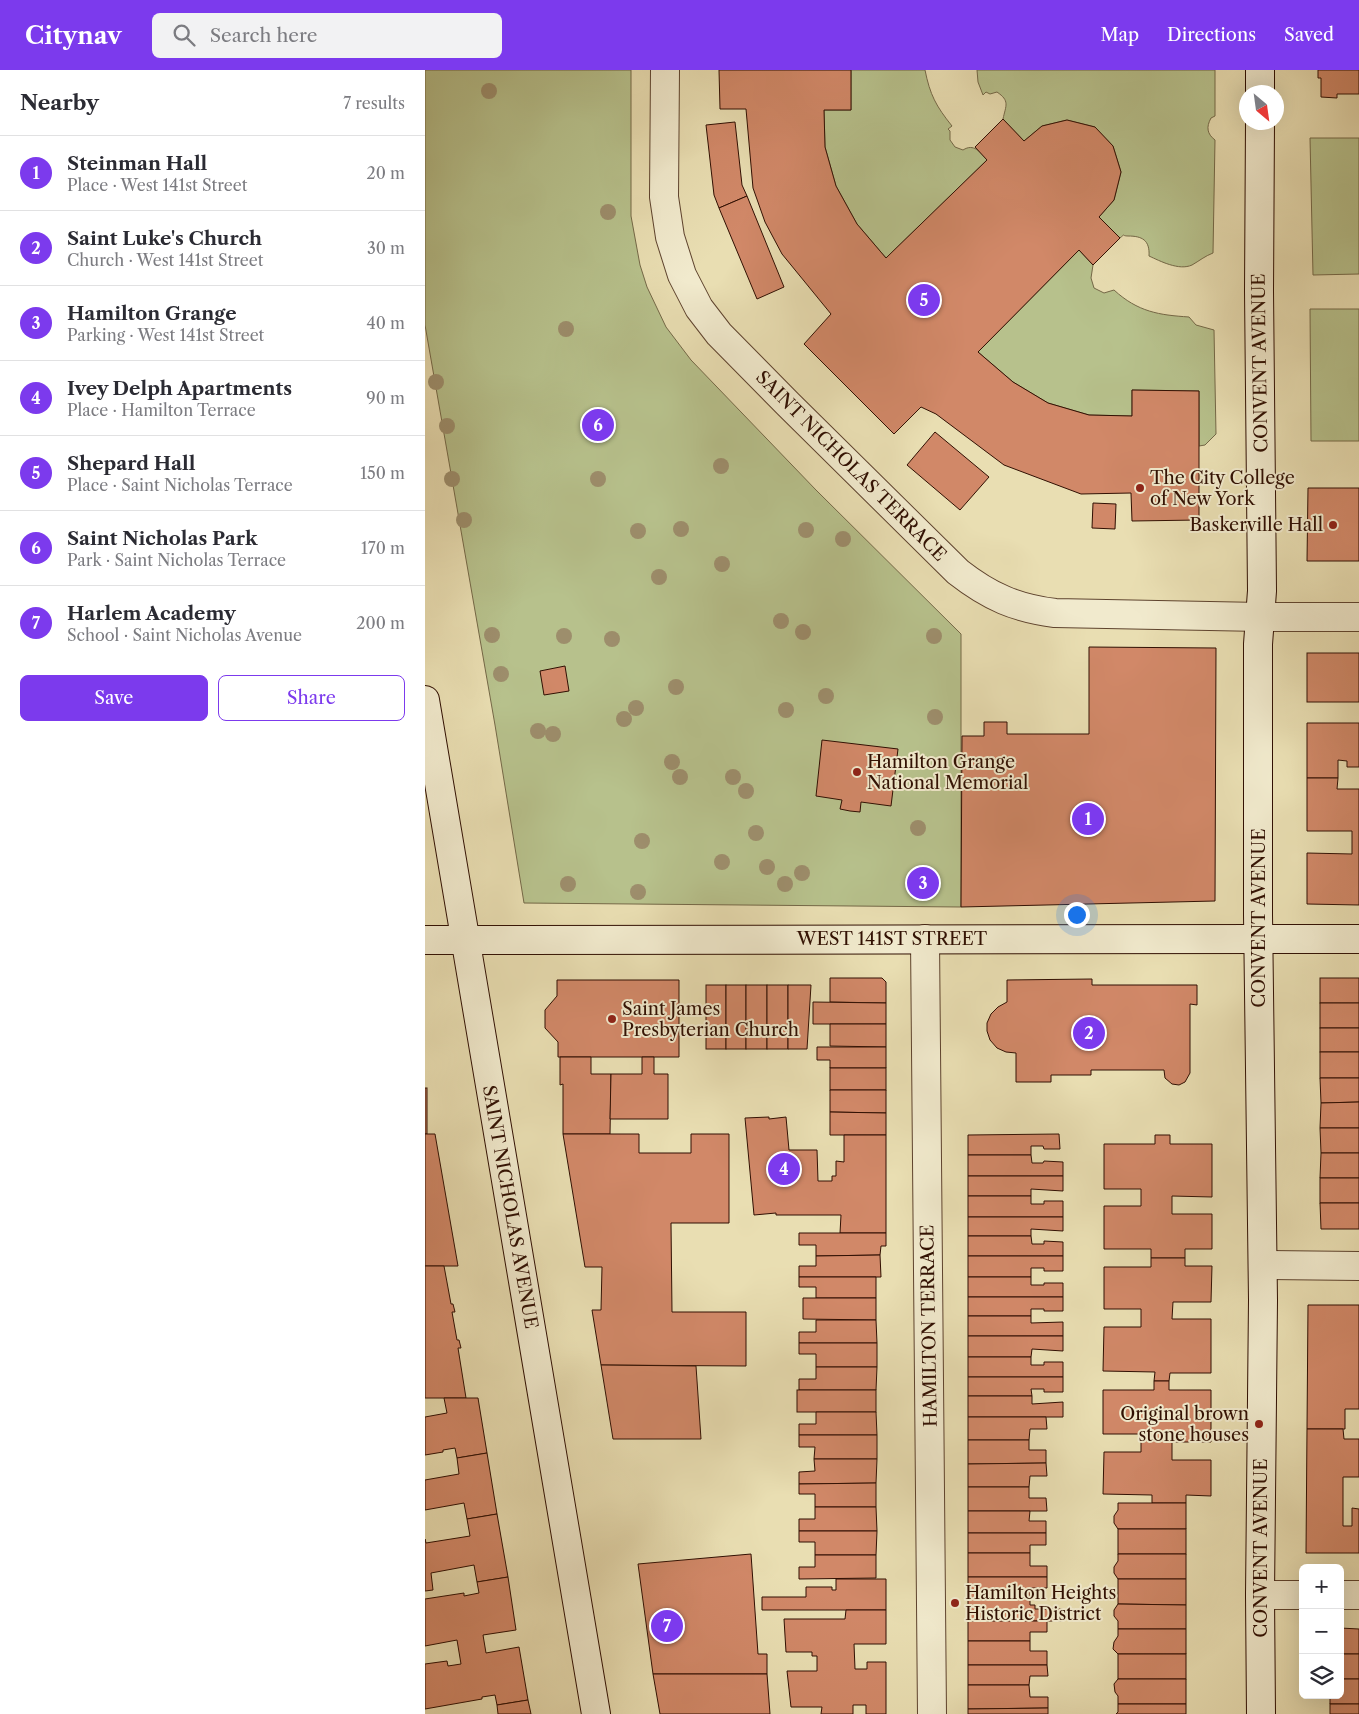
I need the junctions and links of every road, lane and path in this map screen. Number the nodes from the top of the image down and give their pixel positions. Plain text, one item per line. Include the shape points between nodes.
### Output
1 (665, 70) edge
2 (1260, 70) edge
3 (1260, 85) edge
4 (1260, 130) edge
5 (1261, 617) junction
6 (1359, 617) edge
7 (425, 700) edge
8 (925, 939) junction
9 (1359, 939) edge
10 (425, 940) edge
11 (465, 940) junction
12 (1258, 940) junction
13 (1263, 1265) junction
14 (1359, 1266) edge
15 (1260, 1595) junction
16 (1299, 1595) edge
17 (1344, 1595) edge
18 (1359, 1595) edge
19 (596, 1714) edge
20 (932, 1714) edge
21 (1261, 1714) edge

1 - 5 street, SAINT NICHOLAS TERRACE via 664,197 670,236 682,275 699,308 719,334 943,559 988,594 1035,610 1068,615
2 - 3 street
4 - 5 street, CONVENT AVENUE
5 - 6 street, SAINT NICHOLAS TERRACE
5 - 12 street, CONVENT AVENUE via 1258,644
7 - 11 street, SAINT NICHOLAS AVENUE
8 - 11 street, WEST 141ST STREET
8 - 12 street, WEST 141ST STREET
8 - 20 street, HAMILTON TERRACE
9 - 12 street, WEST 141ST STREET
10 - 11 street, WEST 141ST STREET
11 - 19 street, SAINT NICHOLAS AVENUE
12 - 13 street, CONVENT AVENUE
13 - 14 street
13 - 15 street, CONVENT AVENUE
15 - 16 street
15 - 21 street, CONVENT AVENUE
17 - 18 street

